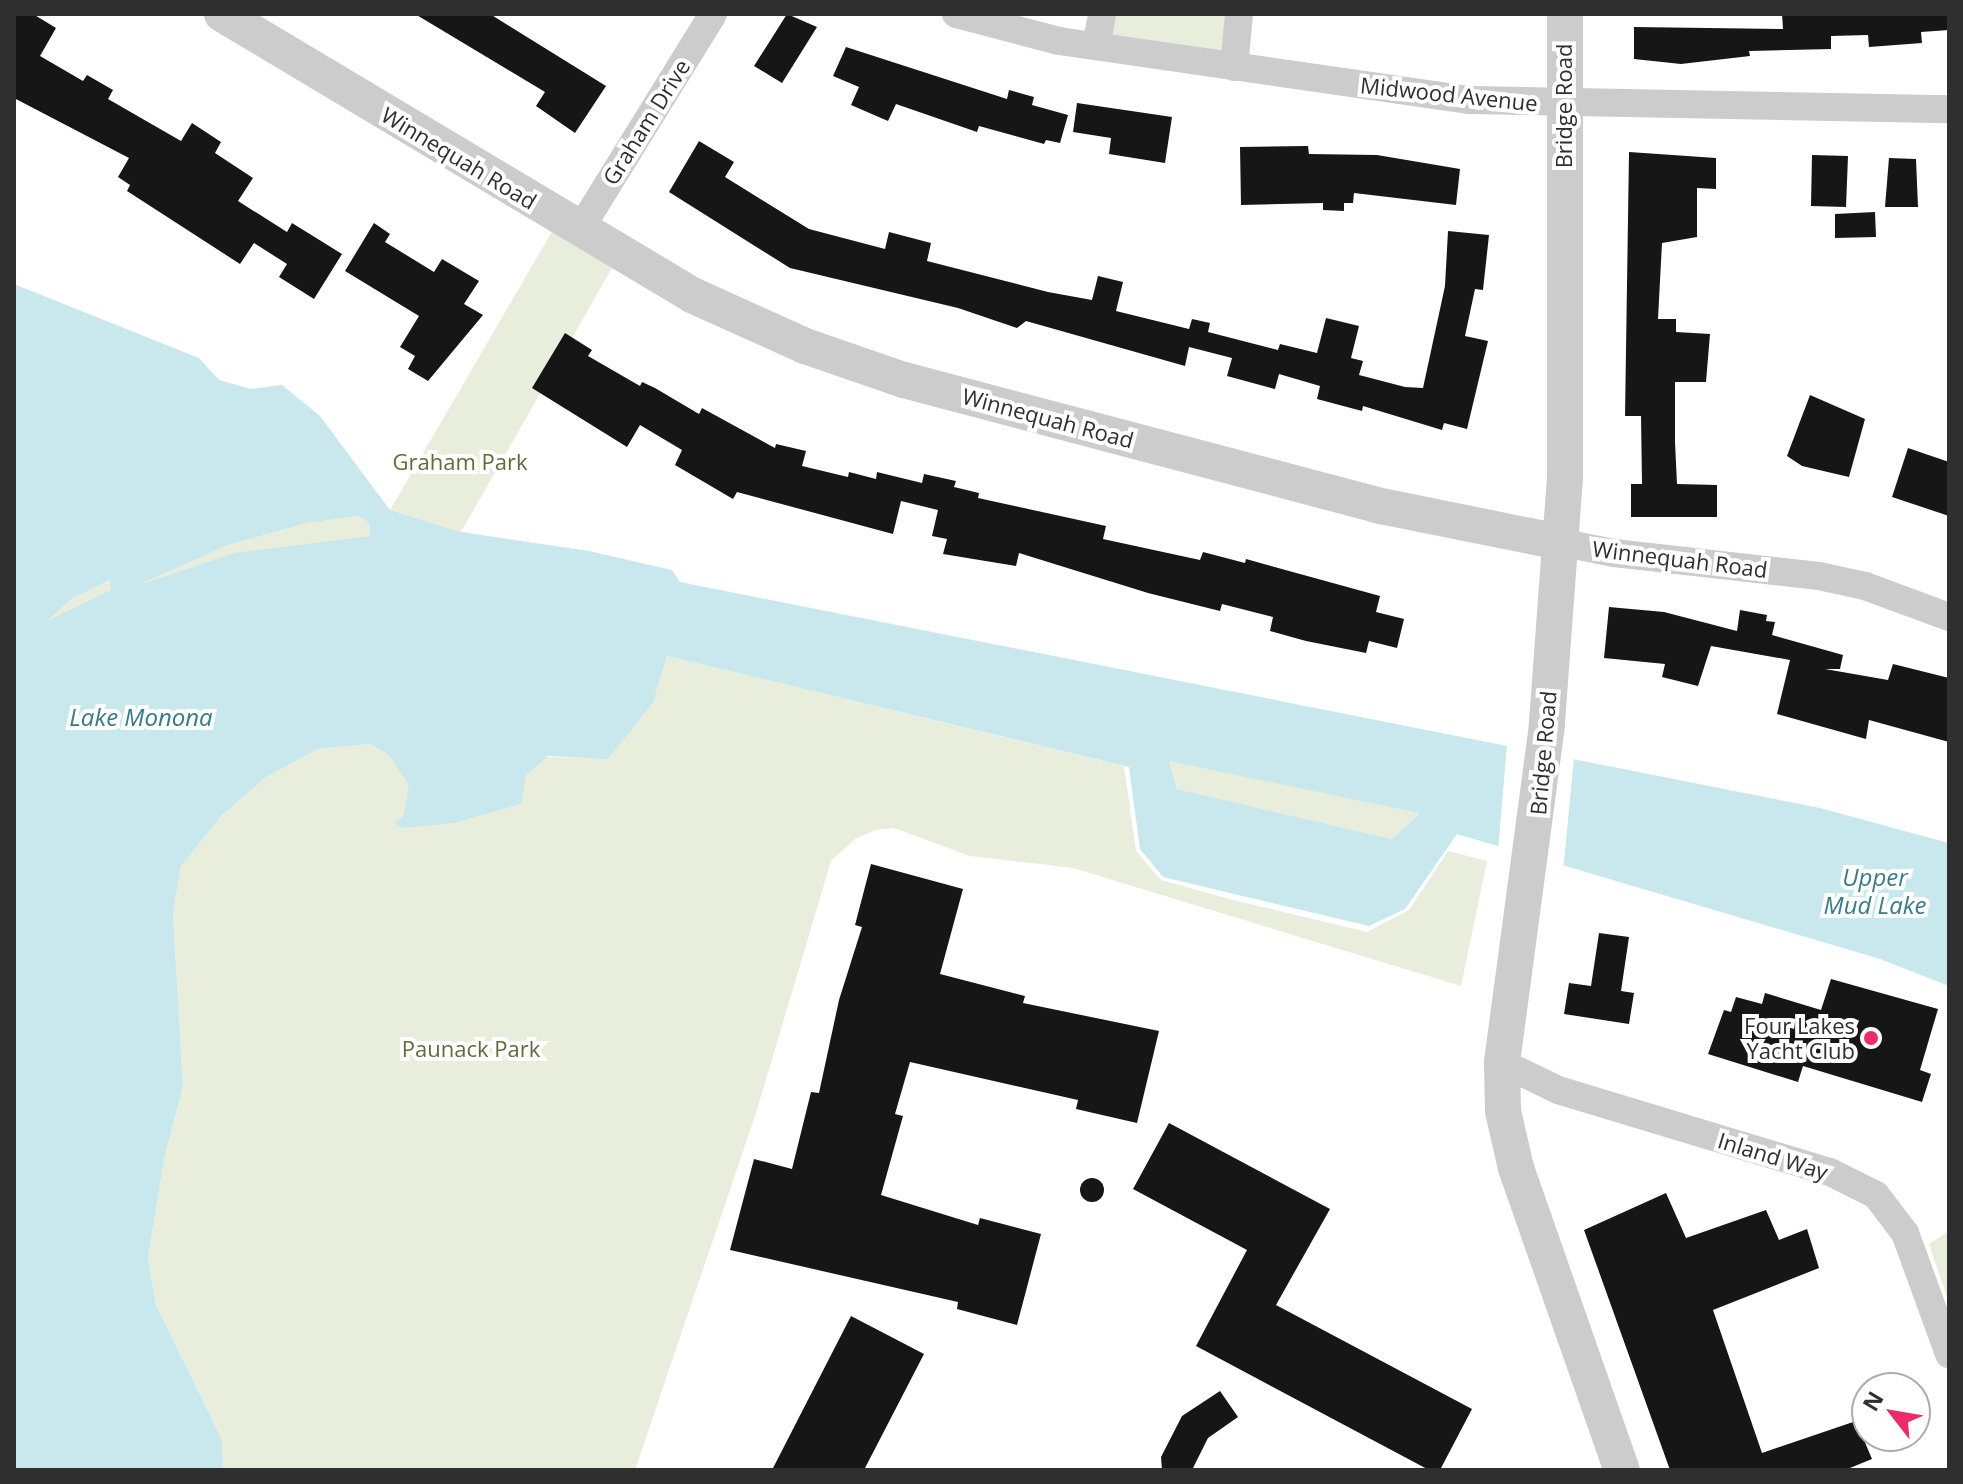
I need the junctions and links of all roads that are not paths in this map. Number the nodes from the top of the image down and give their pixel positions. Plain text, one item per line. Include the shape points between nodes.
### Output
1 (222, 14) edge
2 (713, 14) edge
3 (956, 14) edge
4 (1102, 14) edge
5 (1239, 14) edge
6 (1565, 14) edge
7 (1096, 46) junction
8 (1234, 67) junction
9 (1563, 105) junction
10 (1949, 109) edge
11 (579, 231) junction
12 (1559, 542) junction
13 (1949, 617) edge
14 (1502, 1063) junction
15 (1949, 1354) edge
16 (1622, 1470) edge

1 - 11 street, Winnequah Road
2 - 11 street, Graham Drive
3 - 7 street, Midwood Avenue
4 - 7 street
5 - 8 street
6 - 9 street, Bridge Road
7 - 8 street, Midwood Avenue
8 - 9 street, Midwood Avenue via 1470,100
9 - 10 street, Midwood Avenue
9 - 12 street, Bridge Road via 1568,415
11 - 12 street, Winnequah Road via 692,295 805,346 904,380 1376,505
12 - 13 street, Winnequah Road via 1819,576 1865,586
12 - 14 street, Bridge Road via 1531,877
14 - 15 street, Inland Way via 1558,1090 1830,1172 1876,1195 1905,1233
14 - 16 street, Bridge Road via 1503,1111 1516,1168

